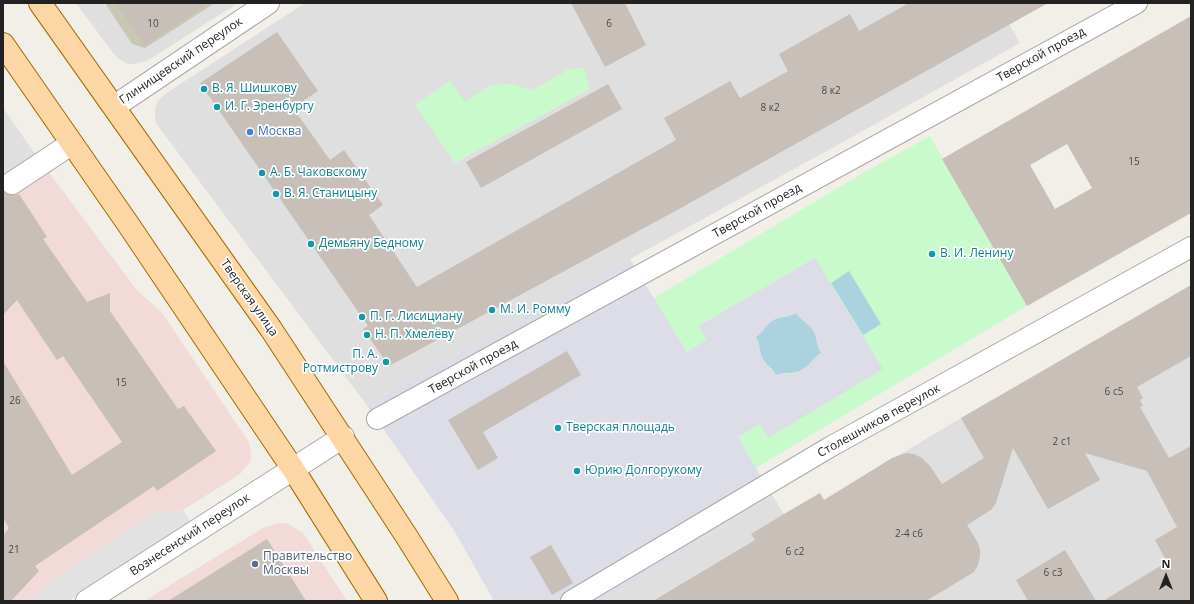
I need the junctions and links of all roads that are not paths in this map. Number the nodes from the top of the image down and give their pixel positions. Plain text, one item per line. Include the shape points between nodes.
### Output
1 (40, 3) edge
2 (268, 3) edge
3 (1137, 3) edge
4 (3, 44) edge
5 (114, 106) junction
6 (71, 144) junction
7 (12, 183) dead end
8 (1191, 247) edge
9 (377, 419) dead end
10 (343, 437) junction
11 (293, 469) junction
12 (87, 601) edge
13 (376, 601) edge
14 (447, 601) edge
15 (571, 601) edge

1 - 5 main road, Тверская улица
2 - 5 street, Глинищевский переулок
3 - 9 street, Тверской проезд
4 - 6 main road
5 - 10 main road, Тверская улица via 271,329
6 - 7 street
6 - 11 main road
8 - 15 street, Столешников переулок via 824,451
10 - 11 street, Вознесенский переулок
10 - 14 main road, Тверская улица
11 - 12 street, Вознесенский переулок
11 - 13 main road

